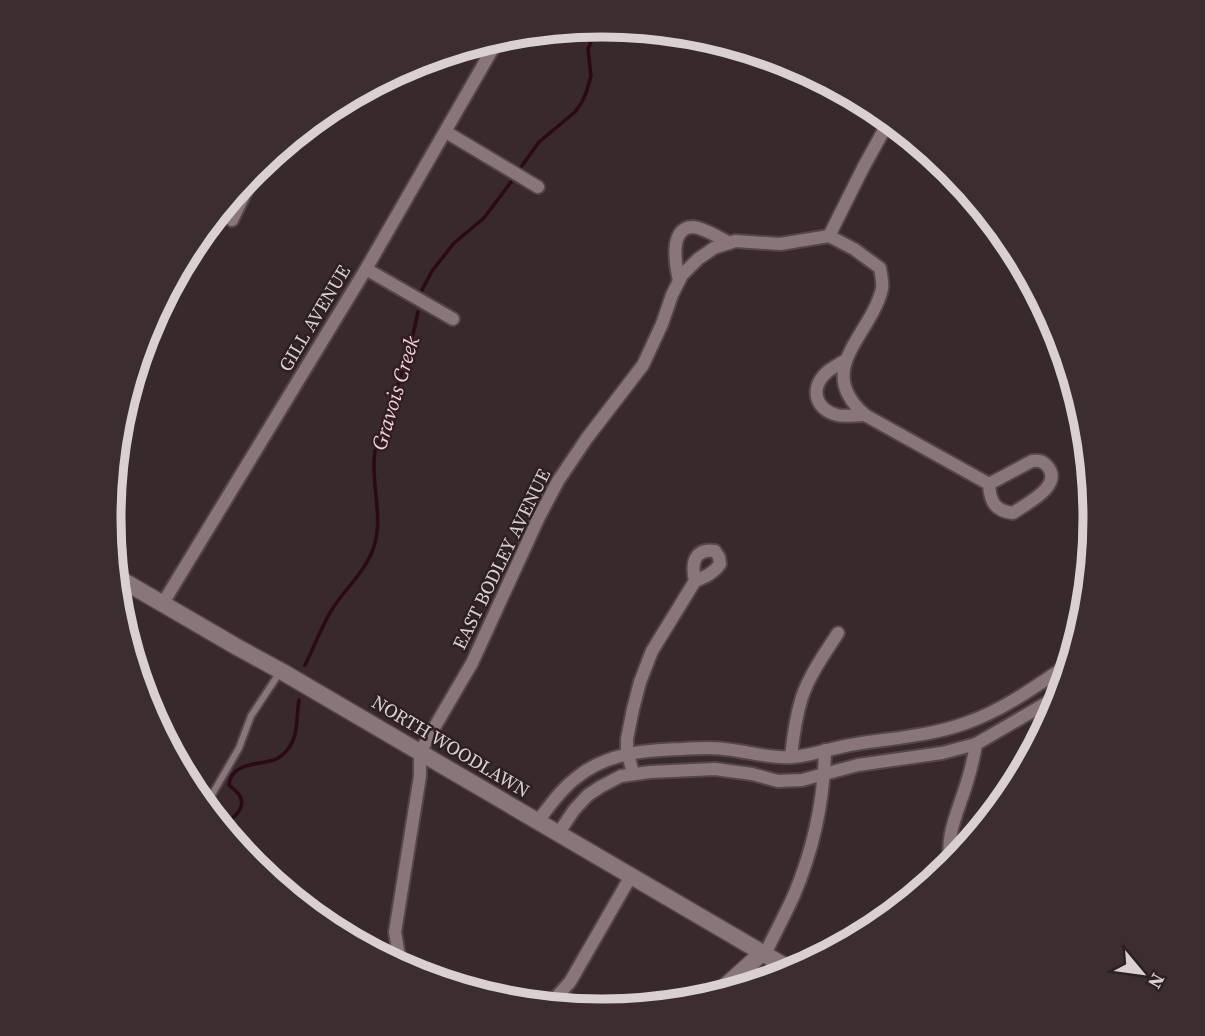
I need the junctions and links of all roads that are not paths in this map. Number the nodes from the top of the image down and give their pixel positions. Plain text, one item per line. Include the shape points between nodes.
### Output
1 (491, 50) edge
2 (885, 129) edge
3 (446, 132) junction
4 (538, 187) dead end
5 (242, 200) edge
6 (232, 220) dead end
7 (829, 236) junction
8 (730, 243) junction
9 (366, 269) junction
10 (679, 281) junction
11 (453, 319) dead end
12 (845, 360) junction
13 (865, 415) junction
14 (989, 484) junction
15 (695, 581) dead end
16 (125, 582) edge
17 (163, 603) junction
18 (838, 633) dead end
19 (1059, 670) edge
20 (281, 671) junction
21 (1047, 703) edge
22 (976, 744) junction
23 (825, 750) junction
24 (420, 752) junction
25 (628, 753) junction
26 (791, 757) junction
27 (633, 773) junction
28 (825, 773) junction
29 (211, 797) edge
30 (537, 822) junction
31 (558, 834) junction
32 (948, 852) edge
33 (631, 876) junction
34 (399, 954) edge
35 (763, 954) junction
36 (782, 965) edge
37 (731, 982) edge
38 (557, 997) edge

1 - 3 street, GILL AVENUE
2 - 7 street
3 - 4 street
3 - 9 street, GILL AVENUE
5 - 6 street
7 - 8 street, EAST BODLEY AVENUE via 780,244
7 - 12 street via 880,268 883,288
8 - 10 street, EAST BODLEY AVENUE via 714,247
8 - 10 street via 694,227 679,234 674,254
9 - 11 street
9 - 17 street, GILL AVENUE
10 - 24 street, EAST BODLEY AVENUE via 643,365 558,481 472,663
12 - 13 street via 845,390
12 - 13 street via 827,372 816,396 825,410 837,415
13 - 14 street
14 - 14 street via 994,505 1013,513 1049,487 1052,477 1038,460
15 - 25 street via 652,651 633,709
16 - 17 street, NORTH WOODLAWN
17 - 20 street, NORTH WOODLAWN
18 - 26 street via 803,695
19 - 23 street via 969,722
20 - 24 street, NORTH WOODLAWN
20 - 29 lane via 251,716 239,748
21 - 22 street
22 - 28 street
22 - 32 street via 950,831
23 - 26 street
23 - 28 street
24 - 30 street, NORTH WOODLAWN
24 - 34 street via 395,932
25 - 26 street via 706,748
25 - 27 street
25 - 30 street via 577,776
27 - 28 street via 715,769 789,781
27 - 31 street via 588,795
28 - 35 street via 809,851 794,895
30 - 31 street, NORTH WOODLAWN
31 - 33 street, NORTH WOODLAWN
33 - 35 street, NORTH WOODLAWN
33 - 38 street via 570,982
35 - 36 street, NORTH WOODLAWN
35 - 37 street

